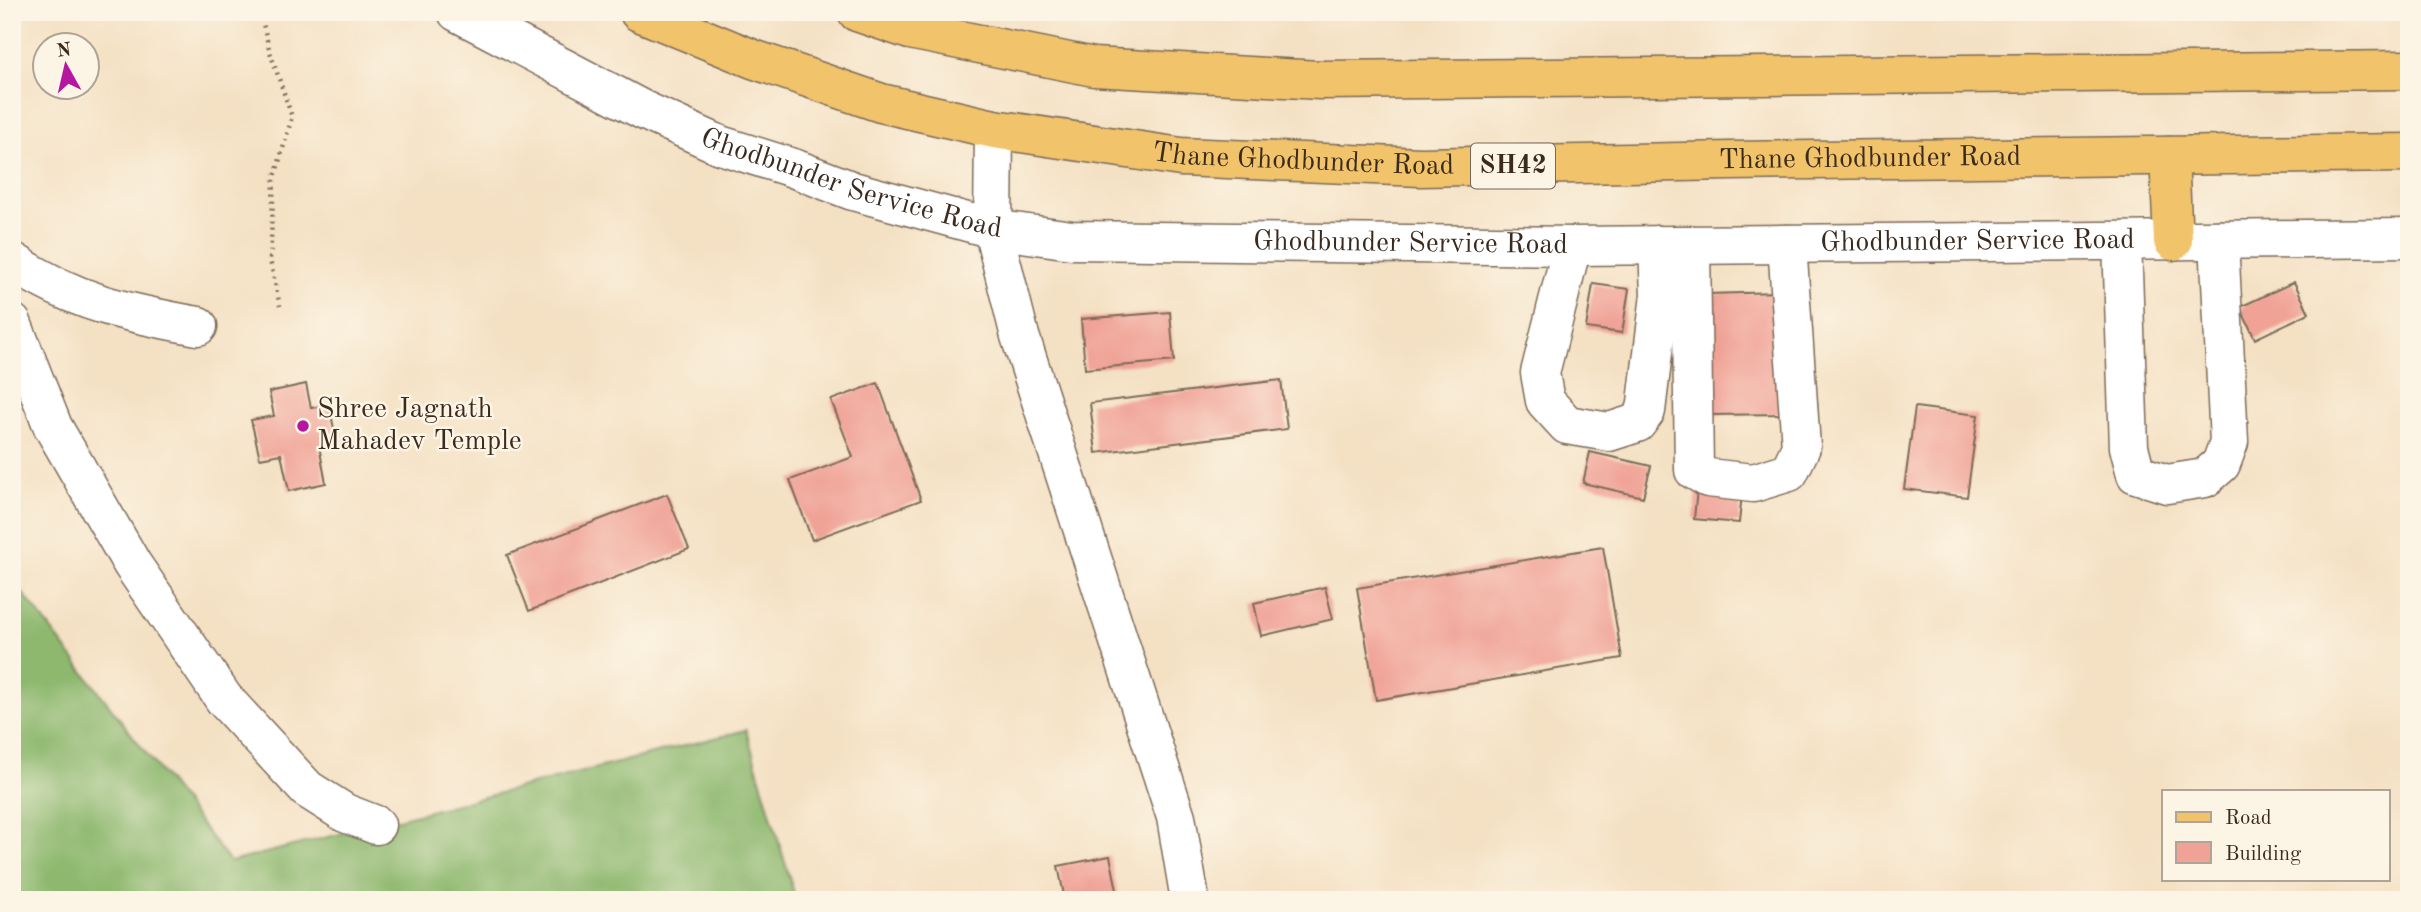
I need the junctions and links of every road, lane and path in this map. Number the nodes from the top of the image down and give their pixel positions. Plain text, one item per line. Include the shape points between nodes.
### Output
1 (260, 12) edge
2 (457, 12) edge
3 (639, 12) edge
4 (857, 12) edge
5 (2409, 70) edge
6 (994, 130) junction
7 (2409, 153) edge
8 (2169, 156) junction
9 (993, 229) junction
10 (2409, 238) edge
11 (2220, 240) junction
12 (2122, 241) junction
13 (2173, 241) junction
14 (1787, 244) junction
15 (1674, 245) junction
16 (1572, 246) junction
17 (12, 261) edge
18 (280, 306) dead end
19 (12, 323) edge
20 (198, 326) dead end
21 (376, 825) dead end
22 (1190, 900) edge

1 - 18 path via 292,117 274,180 270,260
2 - 9 street, Ghodbunder Service Road via 643,110 720,145 853,191
3 - 6 main road, Thane Ghodbunder Road / SH42 via 753,60 880,103
4 - 5 main road via 911,30 1094,67 1320,79
6 - 8 main road, Thane Ghodbunder Road / SH42 via 1181,158 1421,167
6 - 9 street
7 - 8 main road, Thane Ghodbunder Road / SH42
8 - 13 main road
9 - 16 street, Ghodbunder Service Road via 1072,240
9 - 22 street via 1020,336 1176,817
10 - 11 street, Ghodbunder Service Road
11 - 12 street via 2229,442 2221,464 2205,478 2167,484 2136,474 2129,447
11 - 13 street, Ghodbunder Service Road
12 - 13 street, Ghodbunder Service Road
12 - 14 street, Ghodbunder Service Road
14 - 15 street, Ghodbunder Service Road
14 - 15 street via 1801,447 1789,472 1753,483 1708,478 1694,470
15 - 16 street, Ghodbunder Service Road
15 - 16 street via 1660,295 1646,411 1637,423 1609,432 1567,425 1545,401 1541,373
17 - 20 street via 91,302
19 - 21 street via 60,438 131,564 224,699 307,789 345,813

